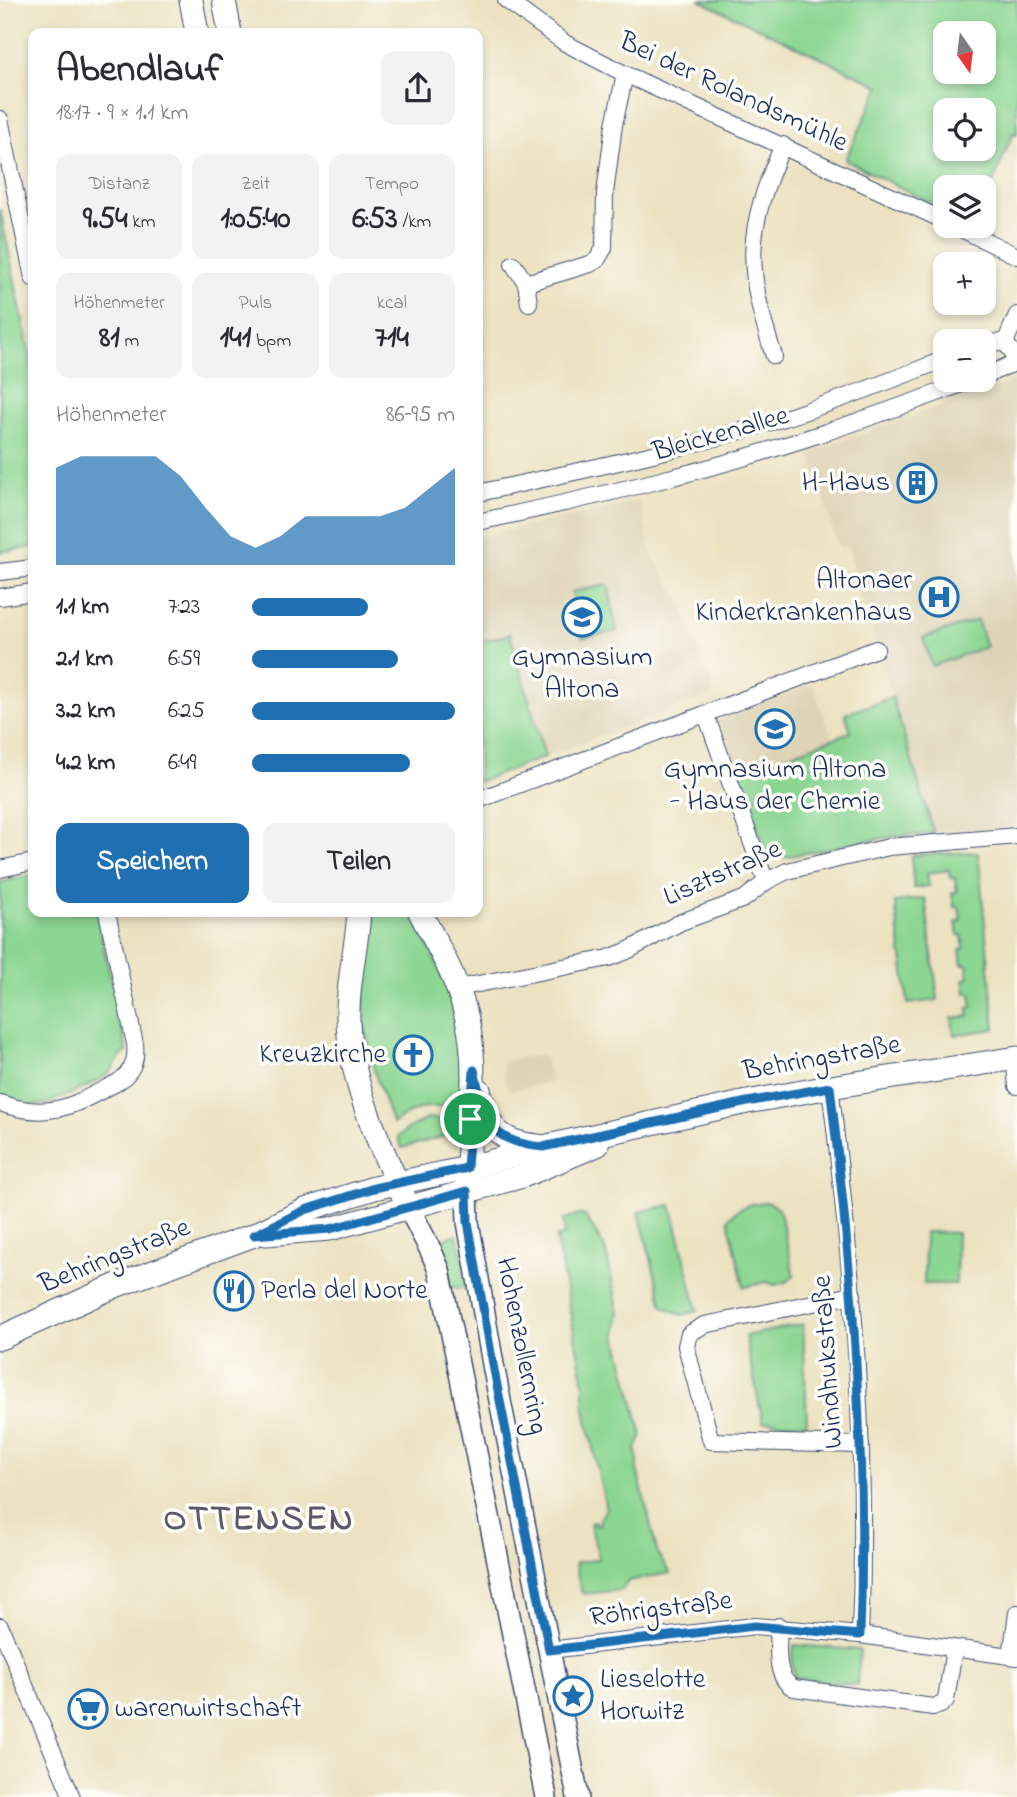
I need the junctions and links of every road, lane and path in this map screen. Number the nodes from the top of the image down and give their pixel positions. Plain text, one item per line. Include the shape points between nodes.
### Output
1 (191, 0) edge
2 (224, 0) edge
3 (506, 0) edge
4 (196, 28) edge
5 (229, 28) edge
6 (625, 74) junction
7 (0, 119) edge
8 (783, 145) junction
9 (933, 215) edge
10 (980, 238) edge
11 (28, 254) edge
12 (1017, 256) edge
13 (513, 264) dead end
14 (526, 283) junction
15 (529, 303) dead end
16 (1017, 315) edge
17 (996, 341) edge
18 (1006, 343) junction
19 (774, 356) dead end
20 (1017, 362) edge
21 (933, 364) edge
22 (996, 371) edge
23 (939, 392) edge
24 (483, 492) edge
25 (483, 521) edge
26 (28, 569) edge
27 (0, 572) edge
28 (28, 593) edge
29 (0, 597) edge
30 (876, 649) dead end
31 (706, 715) junction
32 (483, 798) edge
33 (1017, 836) edge
34 (28, 863) edge
35 (0, 869) edge
36 (767, 881) junction
37 (108, 917) edge
38 (358, 917) edge
39 (423, 917) edge
40 (458, 988) junction
41 (1015, 1058) edge
42 (474, 1070) junction
43 (1017, 1086) edge
44 (830, 1087) junction
45 (0, 1103) edge
46 (638, 1127) junction
47 (543, 1147) junction
48 (467, 1168) junction
49 (397, 1183) junction
50 (467, 1191) junction
51 (408, 1206) junction
52 (254, 1235) junction
53 (853, 1294) junction
54 (0, 1338) edge
55 (861, 1445) junction
56 (1017, 1613) edge
57 (0, 1626) edge
58 (779, 1626) junction
59 (860, 1635) junction
60 (954, 1648) junction
61 (549, 1650) junction
62 (1014, 1656) edge
63 (72, 1797) edge
64 (546, 1797) edge
65 (578, 1797) edge

1 - 4 main road
2 - 5 main road
3 - 6 street, Bei der Rolandsmühle via 565,43
6 - 8 street, Bei der Rolandsmühle
6 - 14 street via 610,152 604,248 590,264
7 - 11 street
8 - 9 street, Bei der Rolandsmühle
8 - 19 street via 757,215 753,249 755,289
10 - 12 street
13 - 14 street
14 - 15 street
16 - 18 street
17 - 18 street
18 - 20 street
20 - 22 street
21 - 24 street, Bleickenallee via 792,415 660,452
23 - 25 street, Bleickenallee via 821,434 669,477
26 - 27 street
28 - 29 street
30 - 31 street
31 - 32 street
31 - 36 street
33 - 36 street, Lisztstraße via 889,847 787,871
34 - 35 street
36 - 40 street, Lisztstraße via 744,900 681,922 609,958
37 - 45 street via 135,1044 132,1069 118,1082 55,1110 30,1111
38 - 49 main road via 349,1041 358,1083
39 - 40 main road, Hohenzollernring
40 - 42 main road, Hohenzollernring
41 - 43 street
41 - 44 main road, Behringstraße
42 - 47 main road via 492,1128 514,1143
42 - 48 main road, Hohenzollernring
44 - 46 main road, Behringstraße
44 - 53 street, Windhukstraße
46 - 47 main road, Behringstraße
46 - 50 main road, Behringstraße via 523,1175
47 - 48 main road, Behringstraße
48 - 49 main road, Behringstraße
48 - 50 main road, Hohenzollernring
49 - 51 main road
49 - 52 main road, Behringstraße via 305,1210
50 - 51 main road, Behringstraße
50 - 61 street, Hohenzollernring via 468,1222 494,1370
51 - 52 main road, Behringstraße via 330,1229
51 - 64 street via 439,1270
52 - 54 main road, Behringstraße via 115,1286
53 - 55 street, Windhukstraße
53 - 55 street via 704,1325 689,1334 686,1346 710,1441
55 - 59 street, Windhukstraße
56 - 62 street
57 - 63 street
58 - 59 street, Röhrigstraße
58 - 60 street via 786,1684 933,1707 946,1700
58 - 61 street, Röhrigstraße via 716,1629
59 - 60 street, Röhrigstraße
60 - 62 street, Röhrigstraße
61 - 65 street, Hohenzollernring

